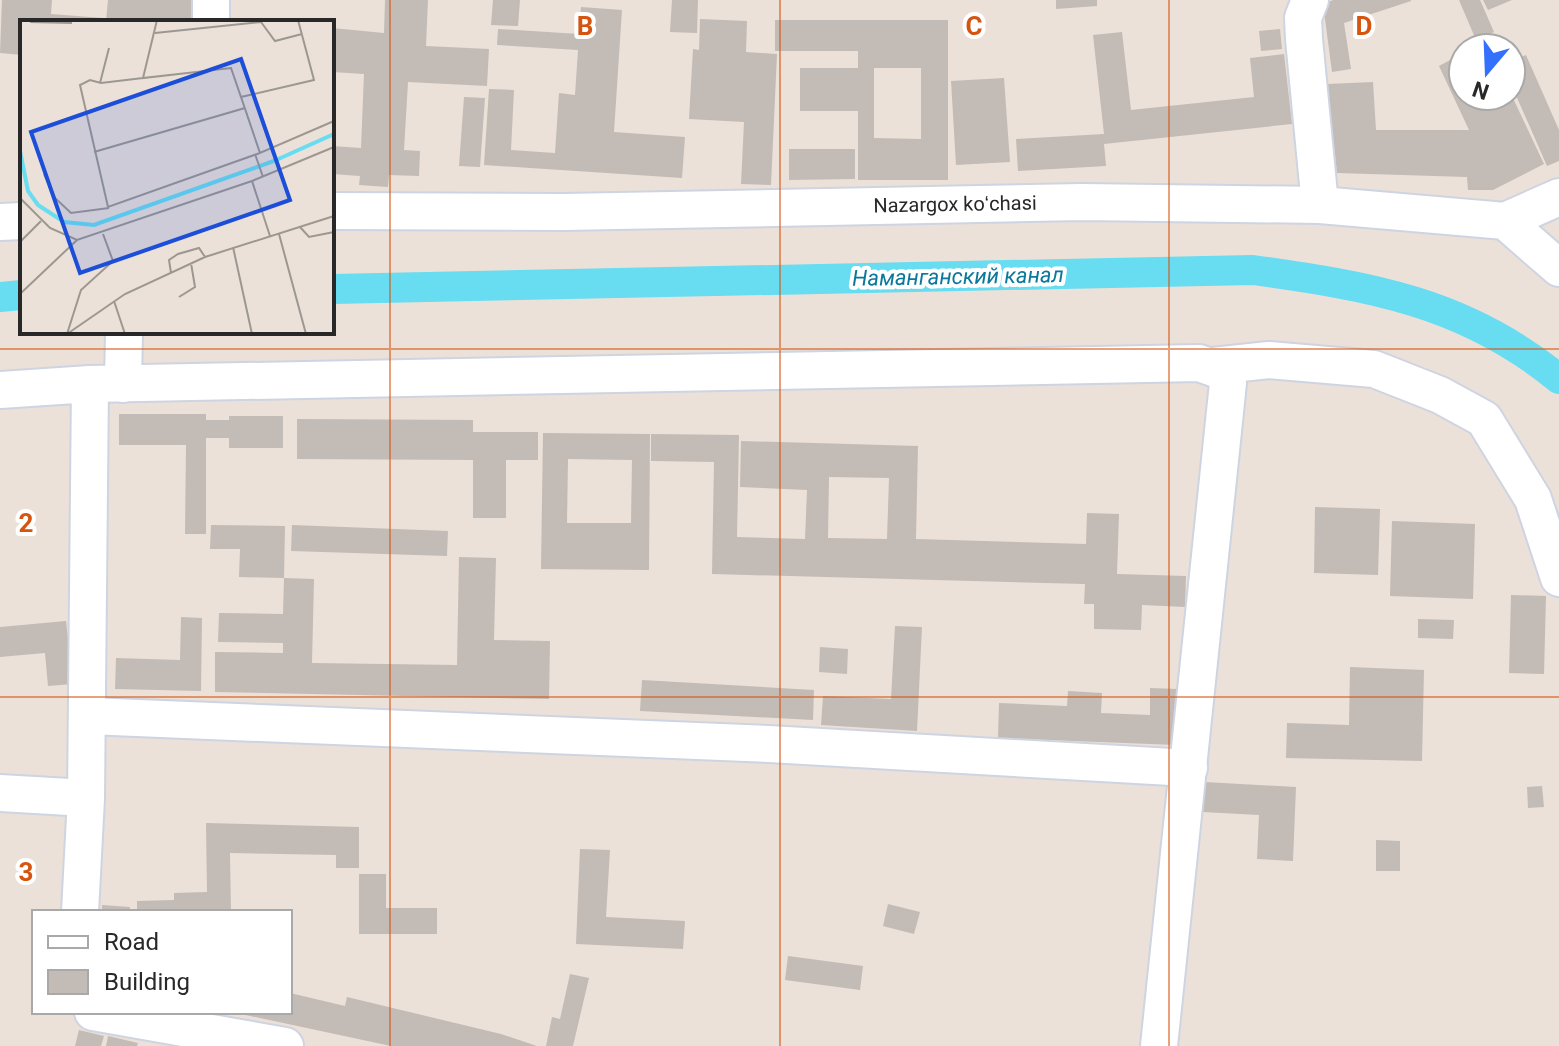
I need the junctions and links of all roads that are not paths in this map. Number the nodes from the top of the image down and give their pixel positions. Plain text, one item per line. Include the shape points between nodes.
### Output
1 (1310, 0) edge
2 (1559, 197) edge
3 (1320, 205) junction
4 (334, 211) edge
5 (20, 221) edge
6 (1505, 221) junction
7 (0, 222) edge
8 (1559, 268) edge
9 (123, 334) edge
10 (1213, 366) junction
11 (107, 384) junction
12 (0, 390) edge
13 (1559, 578) edge
14 (89, 716) junction
15 (1189, 768) junction
16 (0, 793) edge
17 (86, 798) junction
18 (80, 910) edge
19 (104, 1014) edge
20 (285, 1046) edge
21 (1159, 1046) edge

1 - 3 street via 1303,18 1304,39
2 - 6 street
3 - 4 street, Nazargox koʻchasi via 1082,202
3 - 6 street, Nazargox koʻchasi
5 - 7 street
6 - 8 street
9 - 11 street
10 - 11 street
10 - 13 street via 1269,360 1374,369 1484,419 1533,499
10 - 15 street via 1228,383
11 - 12 street
11 - 14 street
14 - 15 street via 769,744
14 - 17 street
15 - 21 street
16 - 17 street
17 - 18 street
19 - 20 street

